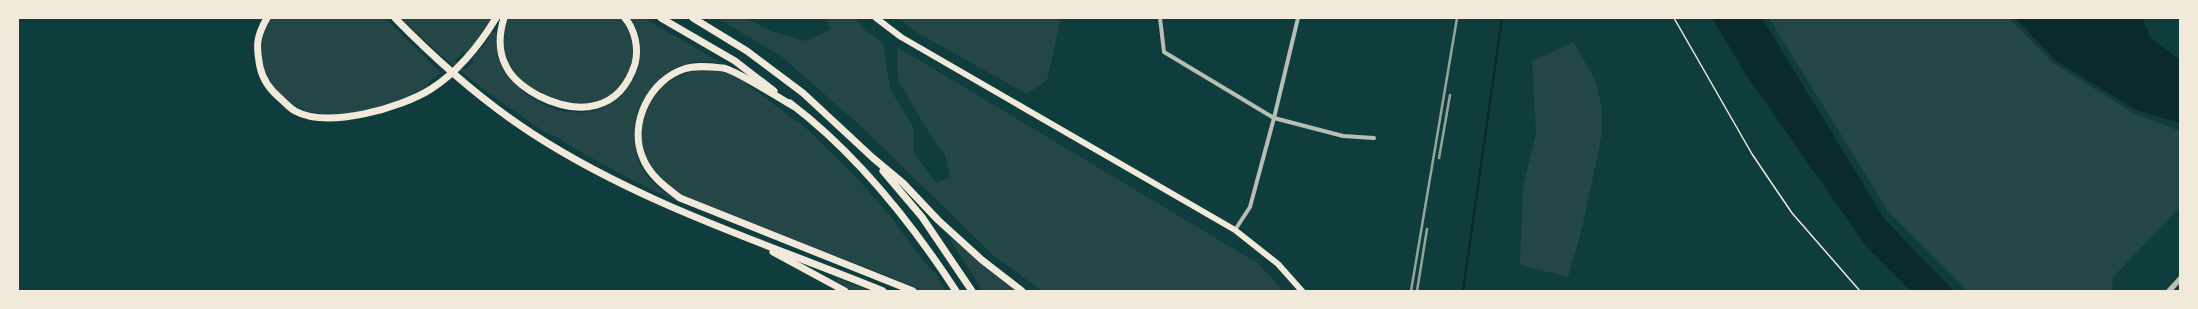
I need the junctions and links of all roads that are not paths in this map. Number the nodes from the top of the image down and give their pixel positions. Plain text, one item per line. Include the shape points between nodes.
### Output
1 (267, 18) edge
2 (394, 18) edge
3 (496, 18) edge
4 (504, 18) edge
5 (625, 18) edge
6 (661, 18) edge
7 (876, 18) edge
8 (1160, 18) edge
9 (1298, 18) edge
10 (696, 19) edge
11 (793, 106) junction
12 (1274, 118) junction
13 (1374, 138) dead end
14 (873, 158) junction
15 (1235, 230) junction
16 (751, 241) junction
17 (2180, 279) edge
18 (845, 291) edge
19 (882, 291) edge
20 (913, 291) edge
21 (956, 291) edge
22 (972, 291) edge
23 (1022, 291) edge
24 (1302, 291) edge
25 (2169, 291) edge

1 - 3 highway via 260,31 257,47 262,75 270,90 295,111 312,116 359,116 411,100 432,88 463,63
2 - 16 highway via 466,86 532,134 597,172
4 - 5 highway via 500,42 505,65 528,90 570,108 594,107 612,98 630,78 637,45 630,24
6 - 11 highway via 735,61
7 - 15 main road via 901,37
8 - 12 street via 1164,52
9 - 12 street
10 - 14 highway via 775,71
11 - 20 highway via 725,69 684,69 669,76 657,86 646,102 638,125 641,155 658,182 680,198
11 - 21 highway via 836,143 879,189 906,220
12 - 13 street via 1343,136
12 - 15 street via 1250,207
14 - 22 highway via 922,217
14 - 23 highway via 904,183 938,220 982,260
15 - 24 main road via 1278,264
16 - 18 highway
16 - 19 highway
17 - 25 street

